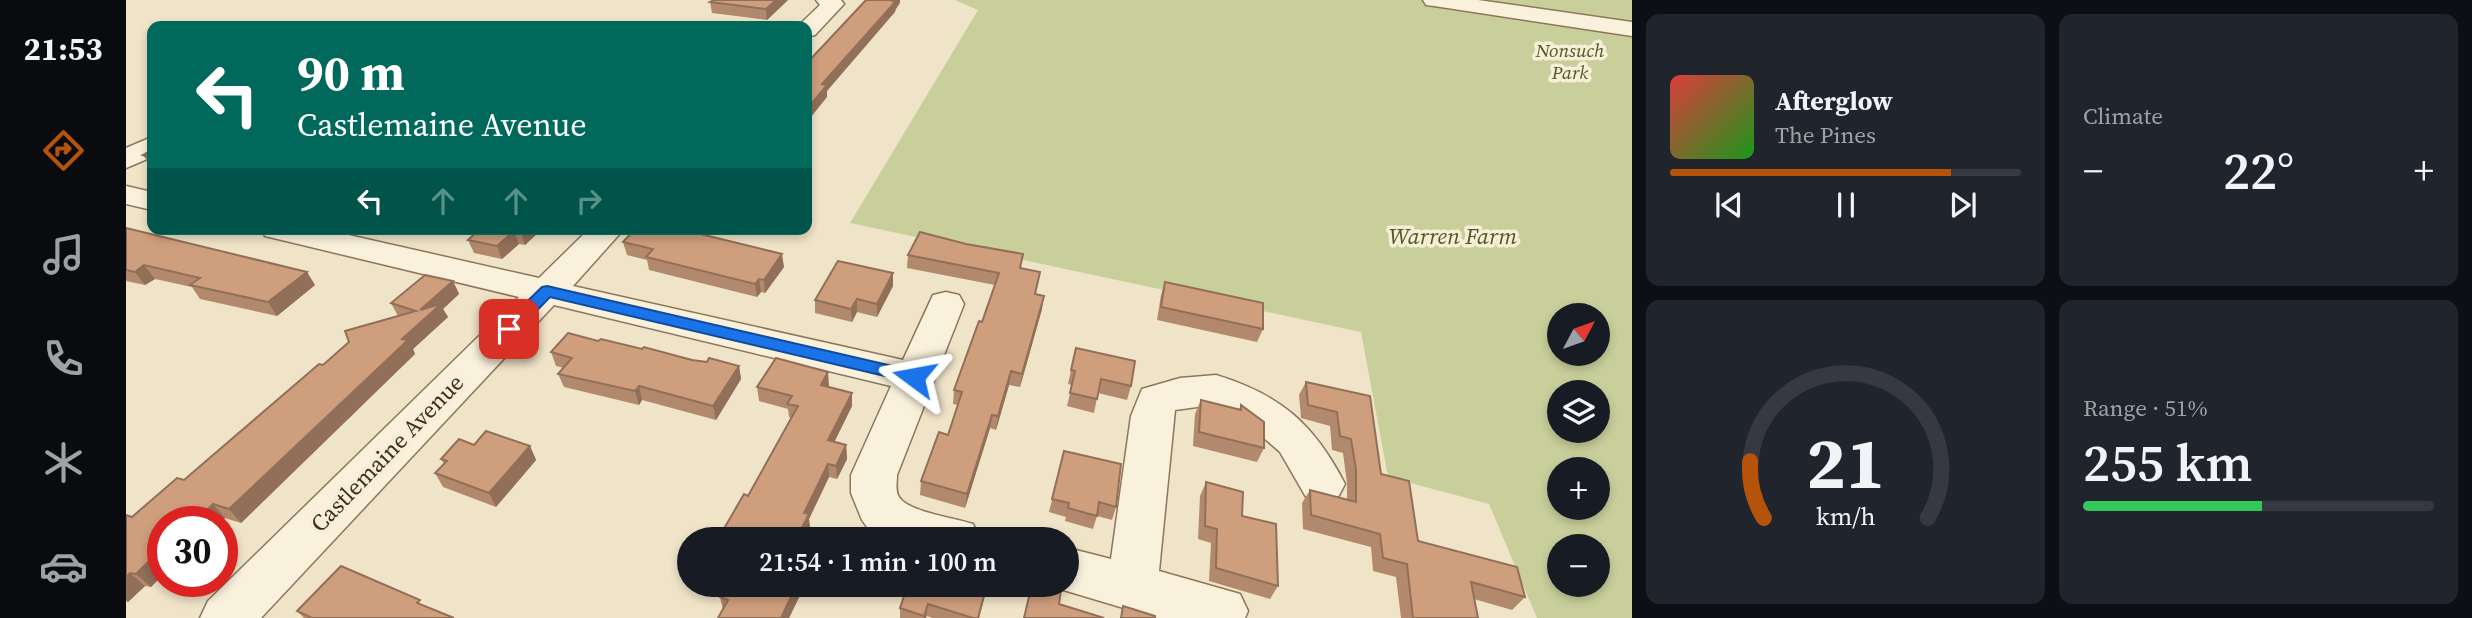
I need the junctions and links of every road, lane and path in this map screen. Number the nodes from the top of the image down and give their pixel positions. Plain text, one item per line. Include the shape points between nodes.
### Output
1 (1434, 0) edge
2 (830, 2) edge
3 (812, 24) edge
4 (1632, 29) edge
5 (147, 148) edge
6 (126, 159) edge
7 (126, 195) edge
8 (147, 200) edge
9 (303, 235) edge
10 (602, 235) edge
11 (547, 291) junction
12 (946, 304) dead end
13 (914, 377) junction
14 (1322, 484) dead end
15 (914, 527) edge
16 (1079, 573) edge
17 (1132, 588) junction
18 (1222, 611) dead end
19 (226, 618) edge

1 - 4 street
2 - 3 street
5 - 6 street
7 - 8 street
9 - 11 street
10 - 11 street, Castlemaine Avenue
11 - 13 street
11 - 19 street, Castlemaine Avenue
12 - 13 street
13 - 15 street via 874,475 872,492 877,508 890,520
14 - 17 street via 1295,440 1257,408 1216,390 1157,400
16 - 17 street
17 - 18 street

